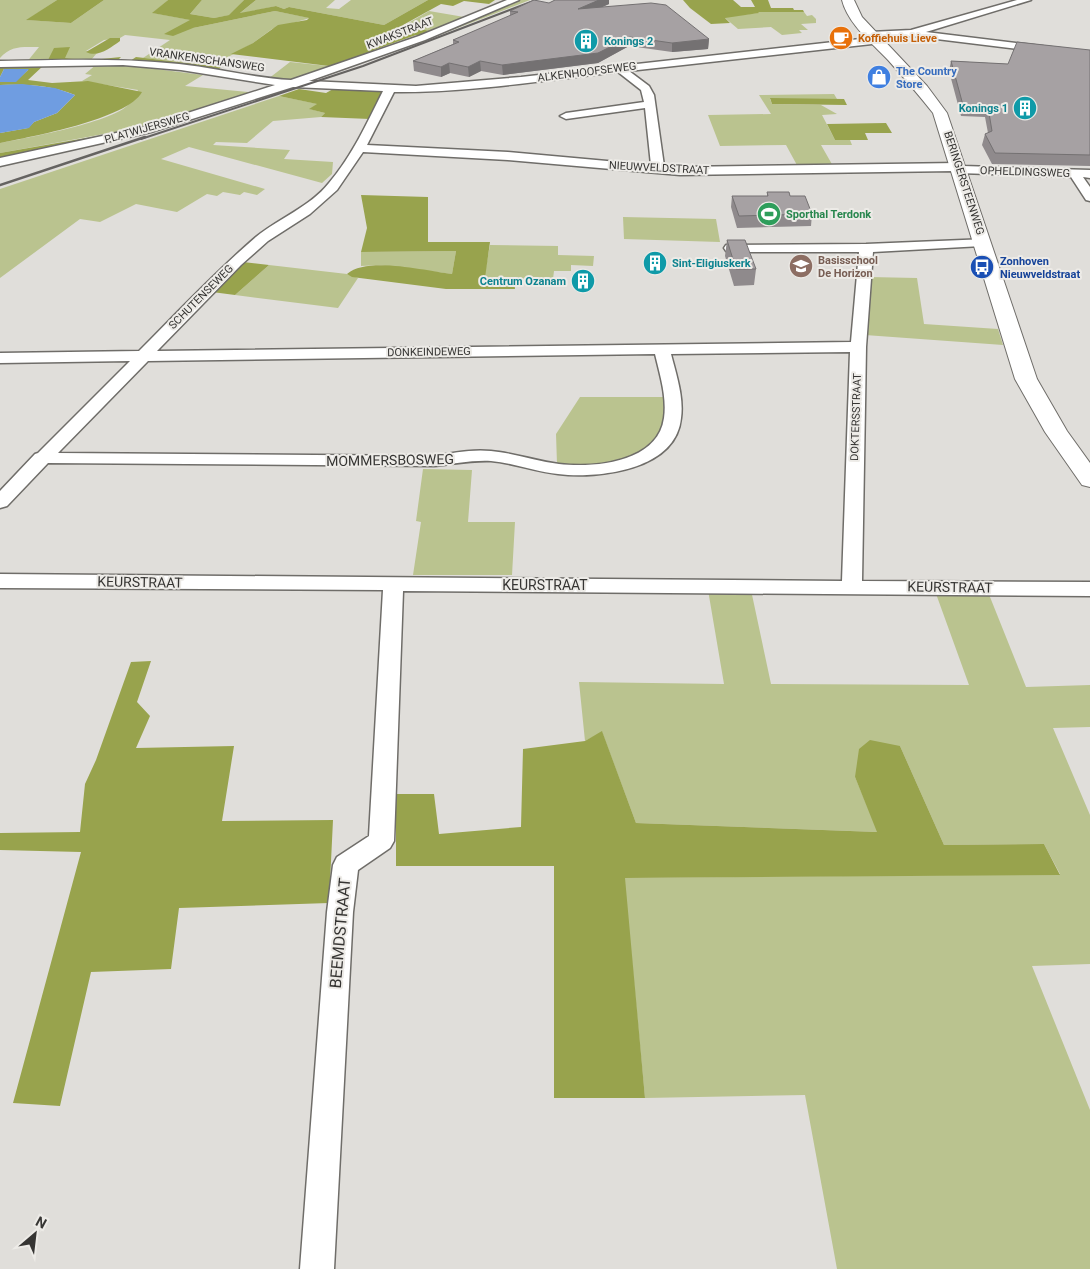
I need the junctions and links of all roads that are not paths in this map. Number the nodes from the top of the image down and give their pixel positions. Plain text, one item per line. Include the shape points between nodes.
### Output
1 (515, 0) edge
2 (848, 0) edge
3 (855, 0) edge
4 (1027, 0) edge
5 (912, 33) junction
6 (876, 38) junction
7 (1090, 55) edge
8 (0, 64) edge
9 (619, 68) junction
10 (291, 83) junction
11 (390, 89) junction
12 (651, 104) junction
13 (566, 116) dead end
14 (360, 148) junction
15 (0, 162) edge
16 (959, 168) junction
17 (658, 170) junction
18 (1075, 174) junction
19 (1090, 174) edge
20 (1090, 197) edge
21 (982, 242) junction
22 (731, 248) edge
23 (866, 248) junction
24 (858, 347) junction
25 (662, 349) junction
26 (142, 356) junction
27 (0, 358) edge
28 (42, 458) junction
29 (1090, 480) edge
30 (0, 502) edge
31 (0, 581) edge
32 (393, 585) junction
33 (852, 586) junction
34 (1090, 589) edge
35 (316, 1269) edge

1 - 10 street, KWAKSTRAAT via 422,38
2 - 6 main road, BERINGERSTEENWEG via 851,11
3 - 6 main road, BERINGERSTEENWEG
4 - 5 street
5 - 6 street, ALKENHOOFSEWEG
5 - 7 street
6 - 9 street, ALKENHOOFSEWEG
6 - 16 main road, BERINGERSTEENWEG via 940,113
8 - 10 street, VRANKENSCHANSWEG via 123,62
9 - 11 street, ALKENHOOFSEWEG via 477,85
9 - 12 street via 645,88
10 - 11 street, ALKENHOOFSEWEG
10 - 15 street, PLATWIJERSWEG via 146,130
11 - 14 street, SCHUTENSEWEG
12 - 13 street
12 - 17 street
14 - 17 street, NIEUWVELDSTRAAT
14 - 26 street, SCHUTENSEWEG via 334,188 263,238
16 - 17 street, NIEUWVELDSTRAAT
16 - 18 street, OPHELDINGSWEG
16 - 21 main road, BERINGERSTEENWEG
18 - 19 street, OPHELDINGSWEG
18 - 20 street
21 - 23 street
21 - 29 main road, BERINGERSTEENWEG via 1026,379 1056,432
22 - 23 street
23 - 24 street, DOKTERSSTRAAT
24 - 25 street, DONKEINDEWEG
24 - 33 street, DOKTERSSTRAAT
25 - 26 street, DONKEINDEWEG
25 - 28 street, MOMMERSBOSWEG via 673,408 671,428 654,451 621,466 576,471 490,456 434,462
26 - 27 street, DONKEINDEWEG
26 - 28 street, SCHUTENSEWEG
28 - 30 street, SCHUTENSEWEG
31 - 32 street, KEURSTRAAT
32 - 33 street, KEURSTRAAT
32 - 35 street, BEEMDSTRAAT via 381,841 346,864
33 - 34 street, KEURSTRAAT

